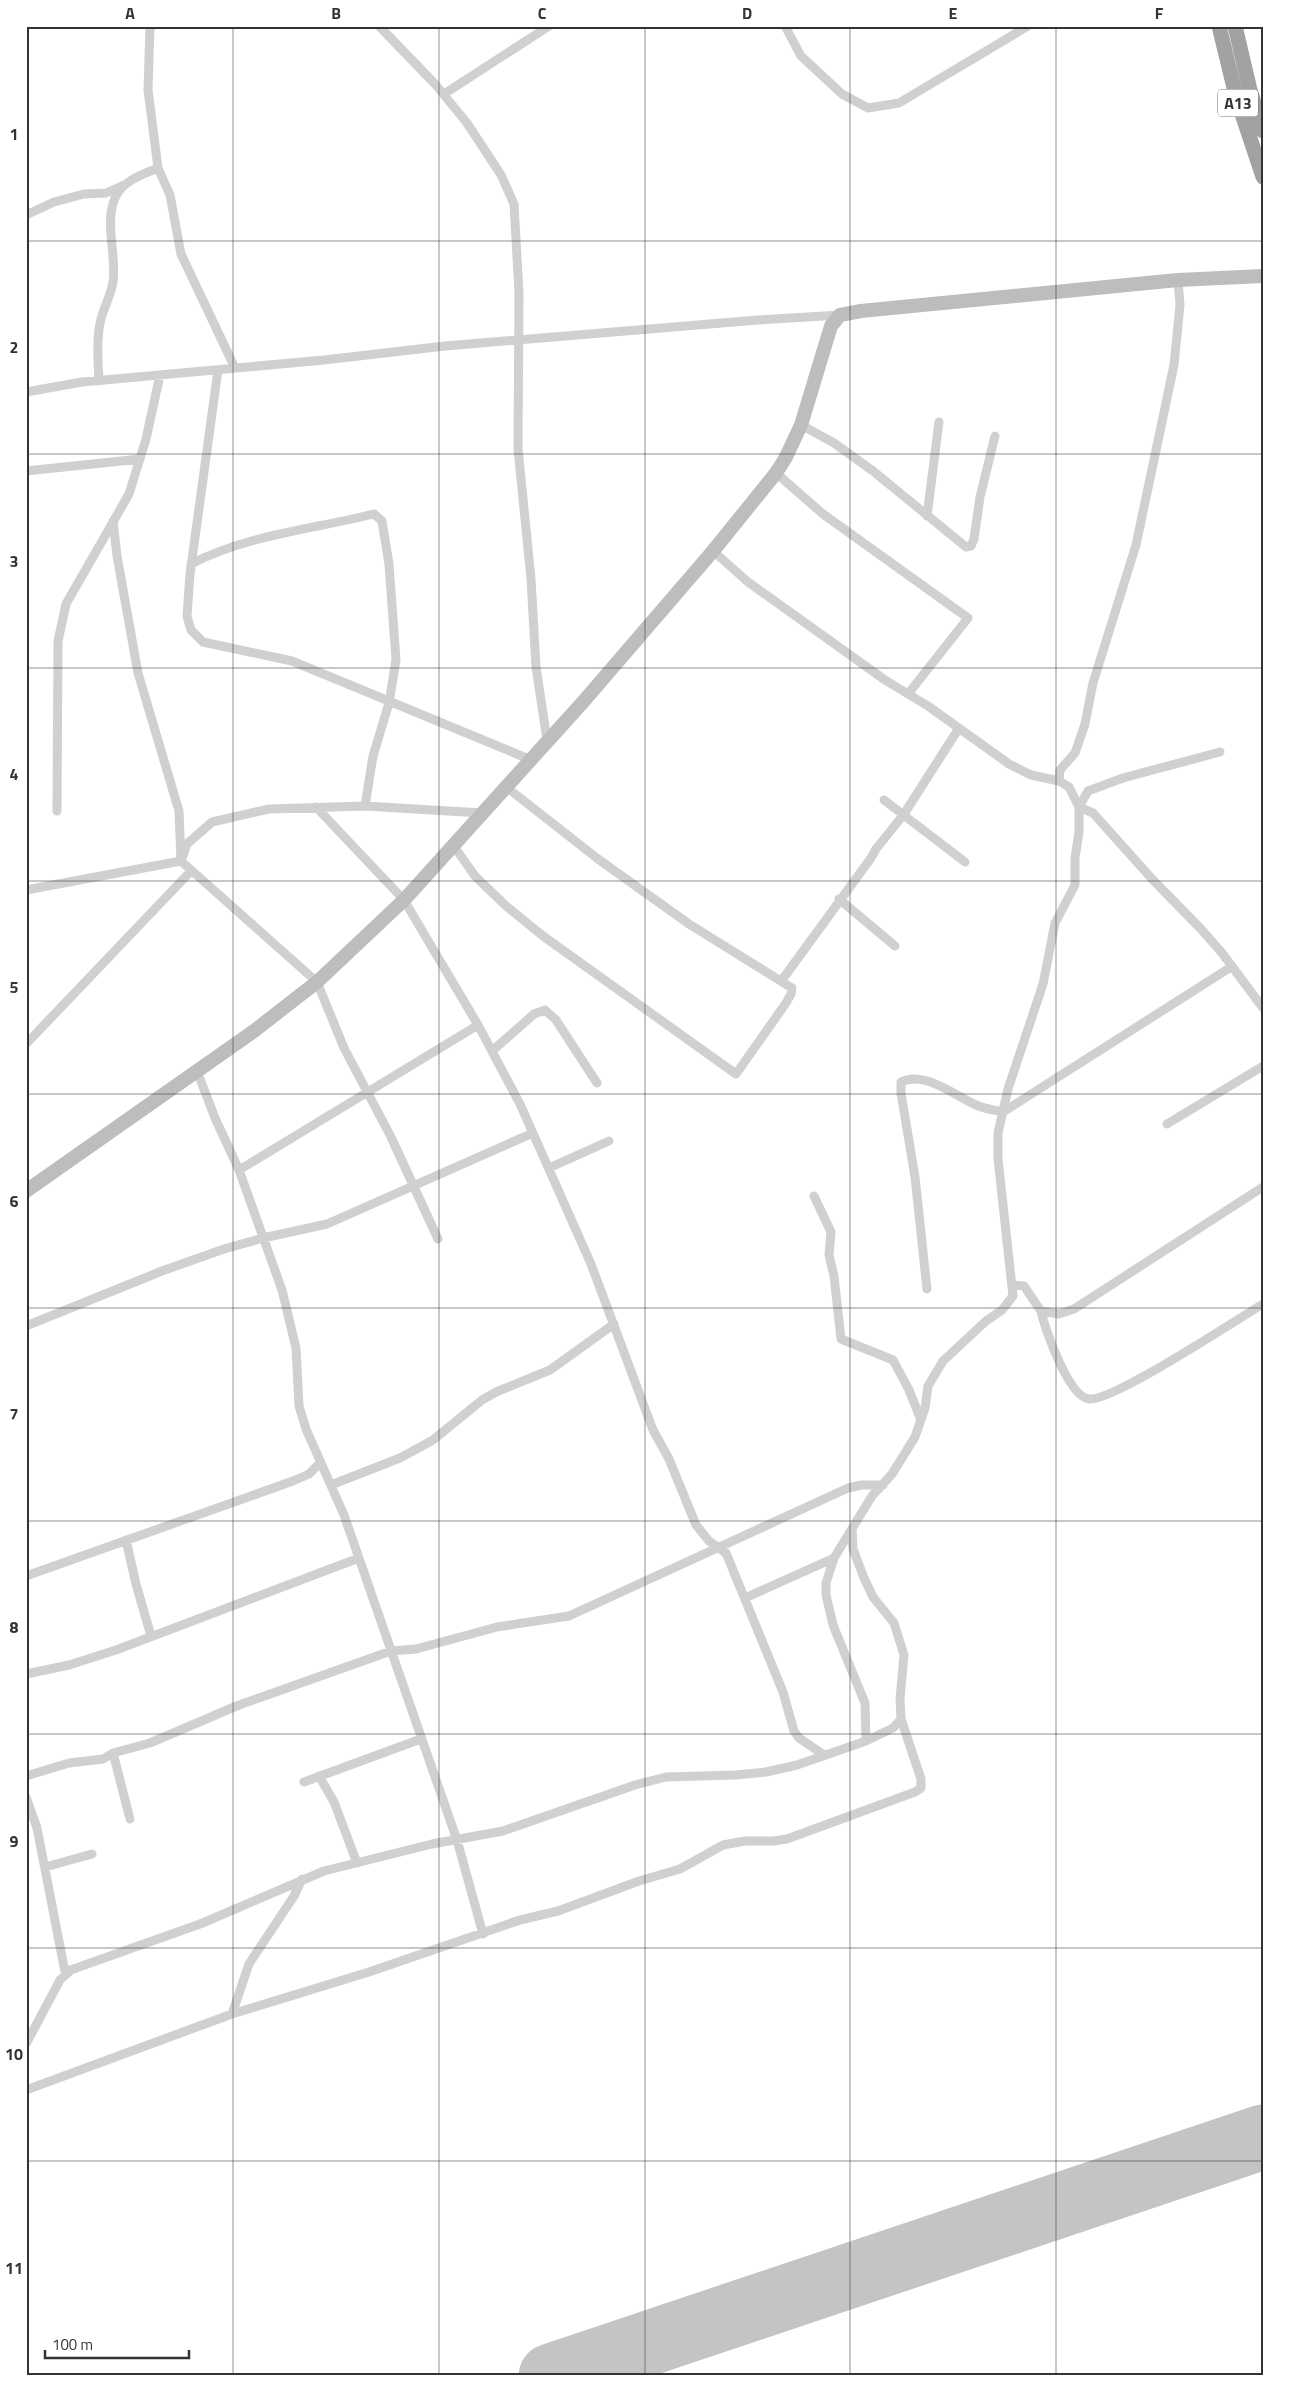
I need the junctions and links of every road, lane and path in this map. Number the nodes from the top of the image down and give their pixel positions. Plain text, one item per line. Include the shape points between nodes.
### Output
1 (150, 26) edge
2 (379, 26) edge
3 (549, 26) edge
4 (785, 26) edge
5 (1028, 26) edge
6 (1219, 26) edge
7 (1235, 26) edge
8 (444, 94) junction
9 (1263, 131) edge
10 (158, 168) junction
11 (1263, 177) edge
12 (124, 185) junction
13 (26, 215) edge
14 (1263, 276) edge
15 (1178, 280) junction
16 (840, 316) junction
17 (520, 339) junction
18 (235, 368) junction
19 (218, 370) junction
20 (160, 375) junction
21 (99, 381) junction
22 (26, 392) edge
23 (939, 422) dead end
24 (800, 425) junction
25 (995, 436) dead end
26 (140, 459) junction
27 (26, 471) edge
28 (776, 473) junction
29 (927, 516) junction
30 (113, 521) junction
31 (713, 551) junction
32 (191, 564) junction
33 (908, 694) junction
34 (389, 703) junction
35 (959, 728) junction
36 (547, 740) junction
37 (1220, 752) dead end
38 (529, 759) junction
39 (1059, 781) junction
40 (505, 786) junction
41 (884, 800) dead end
42 (365, 806) junction
43 (316, 807) junction
44 (1079, 807) junction
45 (57, 810) dead end
46 (482, 813) junction
47 (904, 814) junction
48 (453, 845) junction
49 (181, 861) junction
50 (965, 862) dead end
51 (191, 871) junction
52 (26, 890) edge
53 (404, 900) junction
54 (839, 900) junction
55 (895, 946) dead end
56 (1231, 967) junction
57 (782, 980) junction
58 (317, 982) junction
59 (1263, 1008) edge
60 (478, 1025) junction
61 (26, 1044) edge
62 (492, 1051) junction
63 (1263, 1066) edge
64 (197, 1071) junction
65 (597, 1083) dead end
66 (367, 1091) junction
67 (1003, 1112) junction
68 (1167, 1124) dead end
69 (534, 1134) junction
70 (609, 1141) dead end
71 (549, 1168) junction
72 (239, 1170) junction
73 (413, 1185) junction
74 (1263, 1187) edge
75 (26, 1191) edge
76 (814, 1196) dead end
77 (263, 1238) junction
78 (438, 1239) dead end
79 (1013, 1285) junction
80 (927, 1289) dead end
81 (1263, 1304) edge
82 (1042, 1311) junction
83 (614, 1324) junction
84 (26, 1326) edge
85 (921, 1420) junction
86 (321, 1462) junction
87 (331, 1484) junction
88 (882, 1485) junction
89 (852, 1529) junction
90 (126, 1540) junction
91 (720, 1547) junction
92 (359, 1558) junction
93 (834, 1558) junction
94 (26, 1576) edge
95 (745, 1598) junction
96 (152, 1636) junction
97 (391, 1651) junction
98 (26, 1674) edge
99 (901, 1719) junction
100 (421, 1739) junction
101 (866, 1741) junction
102 (113, 1753) junction
103 (824, 1755) junction
104 (26, 1776) edge
105 (319, 1776) junction
106 (304, 1782) dead end
107 (26, 1797) edge
108 (130, 1819) dead end
109 (457, 1840) junction
110 (92, 1854) dead end
111 (357, 1863) junction
112 (45, 1867) junction
113 (302, 1879) junction
114 (483, 1934) junction
115 (72, 1969) junction
116 (232, 2014) junction
117 (26, 2044) edge
118 (26, 2090) edge

1 - 10 street via 148,90
2 - 8 street
3 - 8 street
4 - 5 street via 801,56 842,94 868,108 899,103
6 - 11 highway, A13 via 1236,96
7 - 9 highway, A13
8 - 17 street via 501,175 514,204
10 - 12 street
10 - 18 street via 170,195 181,254
12 - 13 street via 106,193 84,194 54,202
12 - 21 street via 115,198 111,221 113,282 101,320
14 - 15 main road
15 - 16 main road via 861,311
15 - 39 street via 1180,306 1174,365 1136,545 1093,683 1085,724 1075,753 1060,770
16 - 17 street
16 - 24 main road via 831,326
17 - 18 street
17 - 36 street via 518,449 536,668
18 - 19 street
19 - 20 street
19 - 32 street
20 - 21 street
20 - 26 street
21 - 22 street
23 - 29 street
24 - 28 main road
24 - 29 street via 834,443
25 - 29 street via 971,546 963,546
26 - 27 street
26 - 30 street via 129,494
28 - 31 main road
28 - 33 street via 823,514 968,618
30 - 45 street via 66,604 58,641
30 - 49 street via 138,673 179,811
31 - 33 street via 748,582
31 - 36 main road
32 - 34 street via 188,616 191,630 203,642 292,661
32 - 34 street via 226,548 374,514 382,521 389,564 396,660
33 - 35 street
34 - 38 street
34 - 42 street via 373,756
35 - 39 street via 1009,764 1031,775
35 - 47 street
36 - 38 main road
37 - 44 street via 1123,778 1088,791
38 - 40 main road
39 - 44 street via 1069,787
40 - 46 main road
40 - 57 street via 598,860 682,918
41 - 47 street
42 - 43 street
42 - 46 street
43 - 49 street via 269,808 212,822 187,844
43 - 53 street
44 - 56 street via 1093,812 1201,929
44 - 67 street via 1075,885 1055,923 1043,984
46 - 48 main road
47 - 50 street
47 - 54 street
48 - 53 main road
48 - 57 street via 475,876 535,930 736,1074 792,994 792,988
49 - 51 street
49 - 52 street
51 - 58 street
51 - 61 street
53 - 58 main road
53 - 60 street
54 - 55 street
54 - 57 street
56 - 59 street
56 - 67 street
58 - 64 main road
58 - 66 street via 344,1048
60 - 62 street
60 - 66 street
62 - 65 street via 534,1014 545,1010 556,1020
62 - 69 street
63 - 68 street
64 - 72 street
64 - 75 main road
66 - 72 street
66 - 73 street
67 - 79 street via 998,1134 998,1159
67 - 80 street via 978,1106 924,1080 910,1077 901,1082
69 - 71 street
69 - 73 street
70 - 71 street
71 - 83 street
72 - 77 street
73 - 77 street via 326,1224
73 - 78 street
74 - 82 street via 1074,1310 1059,1314
76 - 85 street via 831,1232 829,1255 842,1339 893,1360
77 - 84 street via 162,1271
77 - 86 street via 282,1290 296,1348 299,1406
79 - 82 street via 1024,1286
79 - 85 street via 1010,1302 943,1360 928,1386
81 - 82 street via 1163,1366 1090,1399 1083,1397 1065,1373 1046,1332
83 - 87 street via 550,1370 482,1400 433,1440 400,1458
83 - 91 street via 653,1430 670,1459 696,1525 708,1541
85 - 88 street via 916,1437
86 - 87 street
86 - 90 street via 309,1474 294,1481
87 - 92 street
88 - 89 street
88 - 91 street via 848,1488
89 - 93 street
89 - 99 street via 853,1549 864,1578 873,1597 894,1623 904,1655
90 - 94 street
90 - 96 street
91 - 95 street via 726,1553
91 - 97 street via 569,1616 497,1627 416,1650
92 - 96 street
92 - 97 street
93 - 95 street
93 - 101 street via 826,1582 826,1595 833,1625 865,1703
95 - 103 street via 783,1692 794,1731
96 - 98 street via 69,1665
97 - 100 street
97 - 102 street via 239,1705 150,1743
99 - 101 street via 892,1728
99 - 114 street via 921,1779 921,1788 915,1792 788,1839 723,1845 680,1869
100 - 105 street
100 - 109 street
101 - 103 street
102 - 104 street via 103,1759 69,1763
102 - 108 street
103 - 109 street via 766,1772 666,1778 635,1785 503,1831
105 - 106 street
105 - 111 street via 334,1802
107 - 112 street
109 - 111 street
109 - 114 street
110 - 112 street
111 - 113 street
112 - 115 street via 65,1972
113 - 115 street via 200,1924
113 - 116 street via 249,1964
114 - 116 street
115 - 117 street via 60,1980
116 - 118 street

